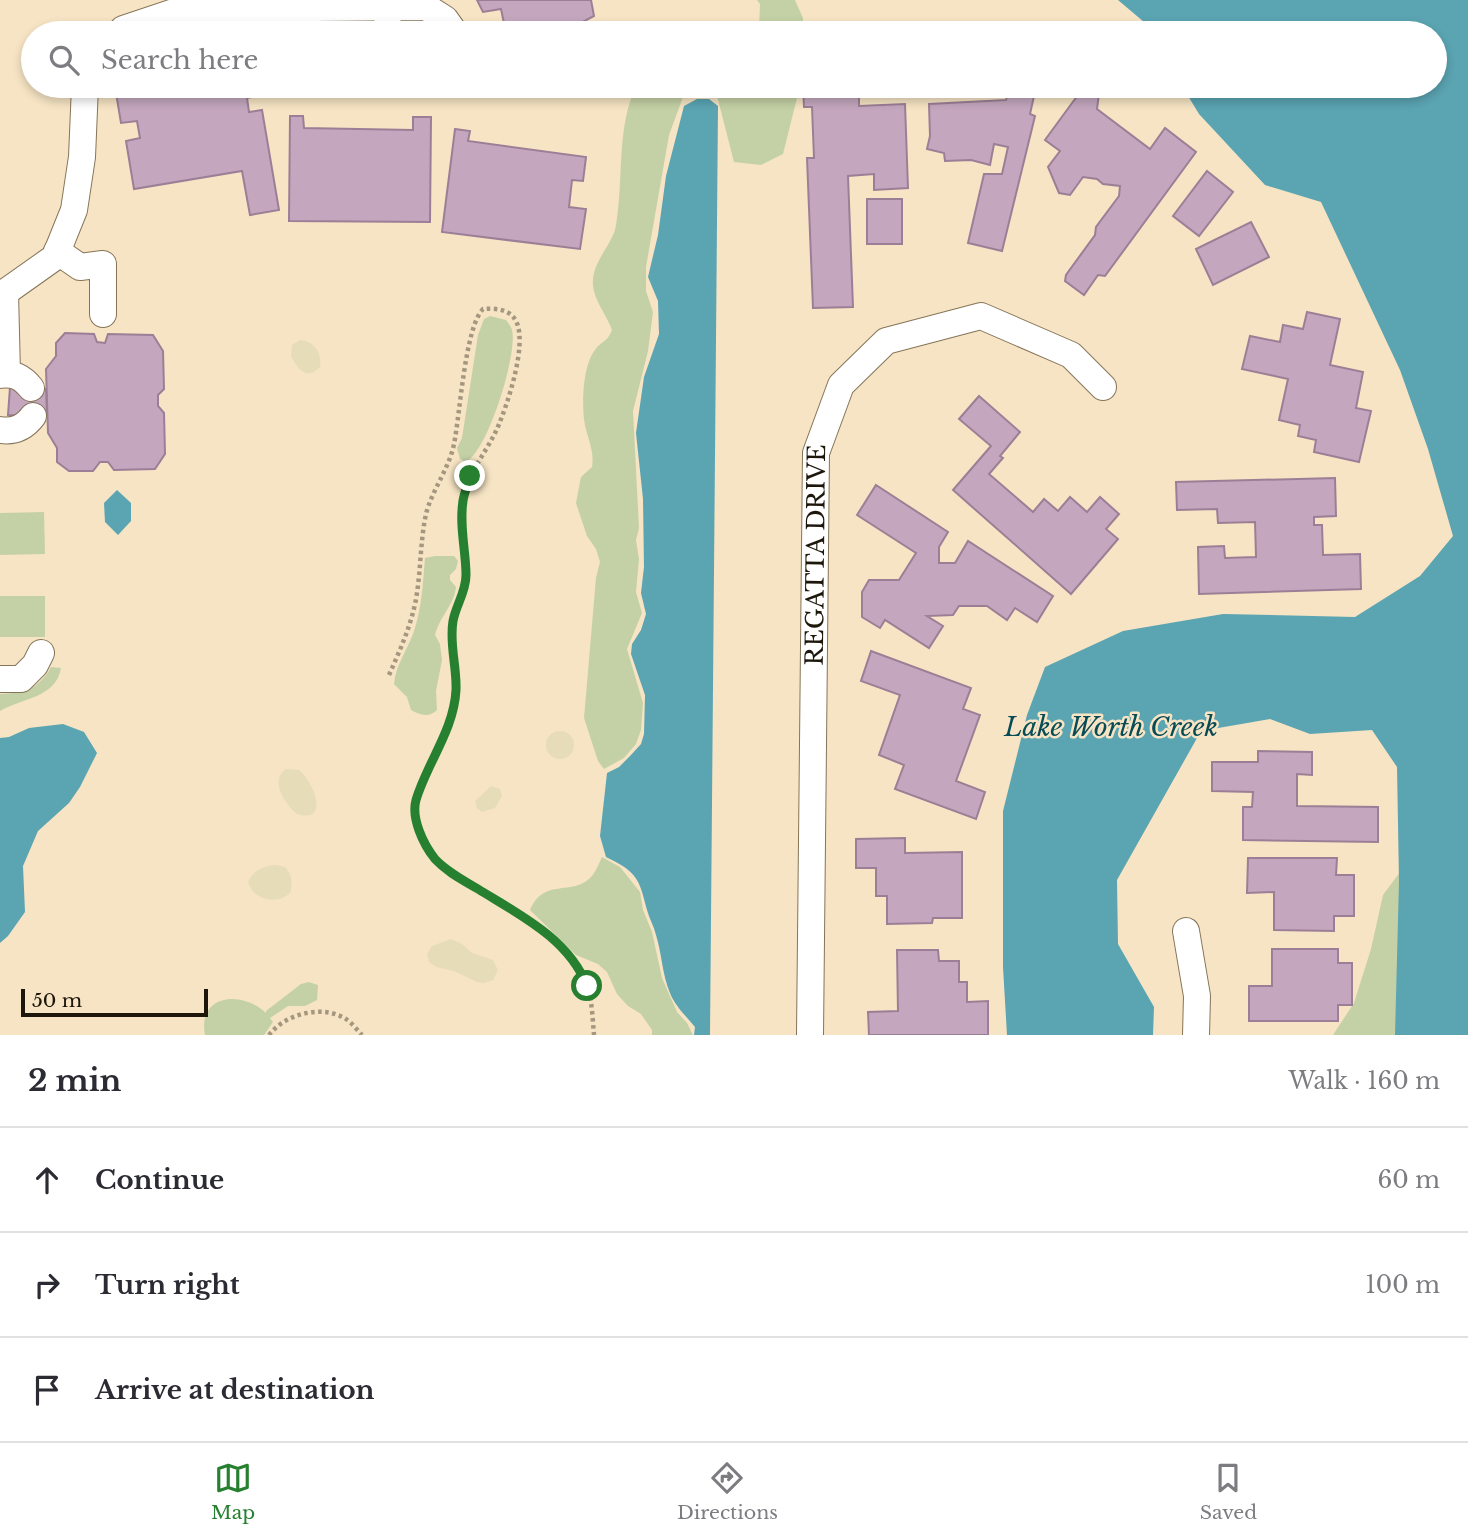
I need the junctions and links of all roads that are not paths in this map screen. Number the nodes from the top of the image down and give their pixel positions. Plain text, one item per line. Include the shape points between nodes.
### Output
1 (298, 8) junction
2 (387, 20) edge
3 (147, 21) edge
4 (305, 21) edge
5 (446, 21) edge
6 (84, 98) edge
7 (57, 251) junction
8 (3, 294) edge
9 (103, 314) dead end
10 (4, 375) edge
11 (1103, 387) dead end
12 (31, 388) dead end
13 (33, 416) dead end
14 (0, 430) edge
15 (41, 653) dead end
16 (0, 679) edge
17 (1186, 932) dead end
18 (810, 1035) edge
19 (1196, 1035) edge

1 - 2 street
1 - 3 street via 183,9
1 - 4 street
2 - 5 street via 426,8
6 - 7 street via 74,210
7 - 8 street
7 - 9 street via 80,267 103,264
8 - 10 street
10 - 12 street via 24,380
11 - 18 street, REGATTA DRIVE via 1071,355 981,317 886,341 841,385 816,453
13 - 14 street via 21,428
15 - 16 street via 21,679
17 - 19 street via 1197,996

